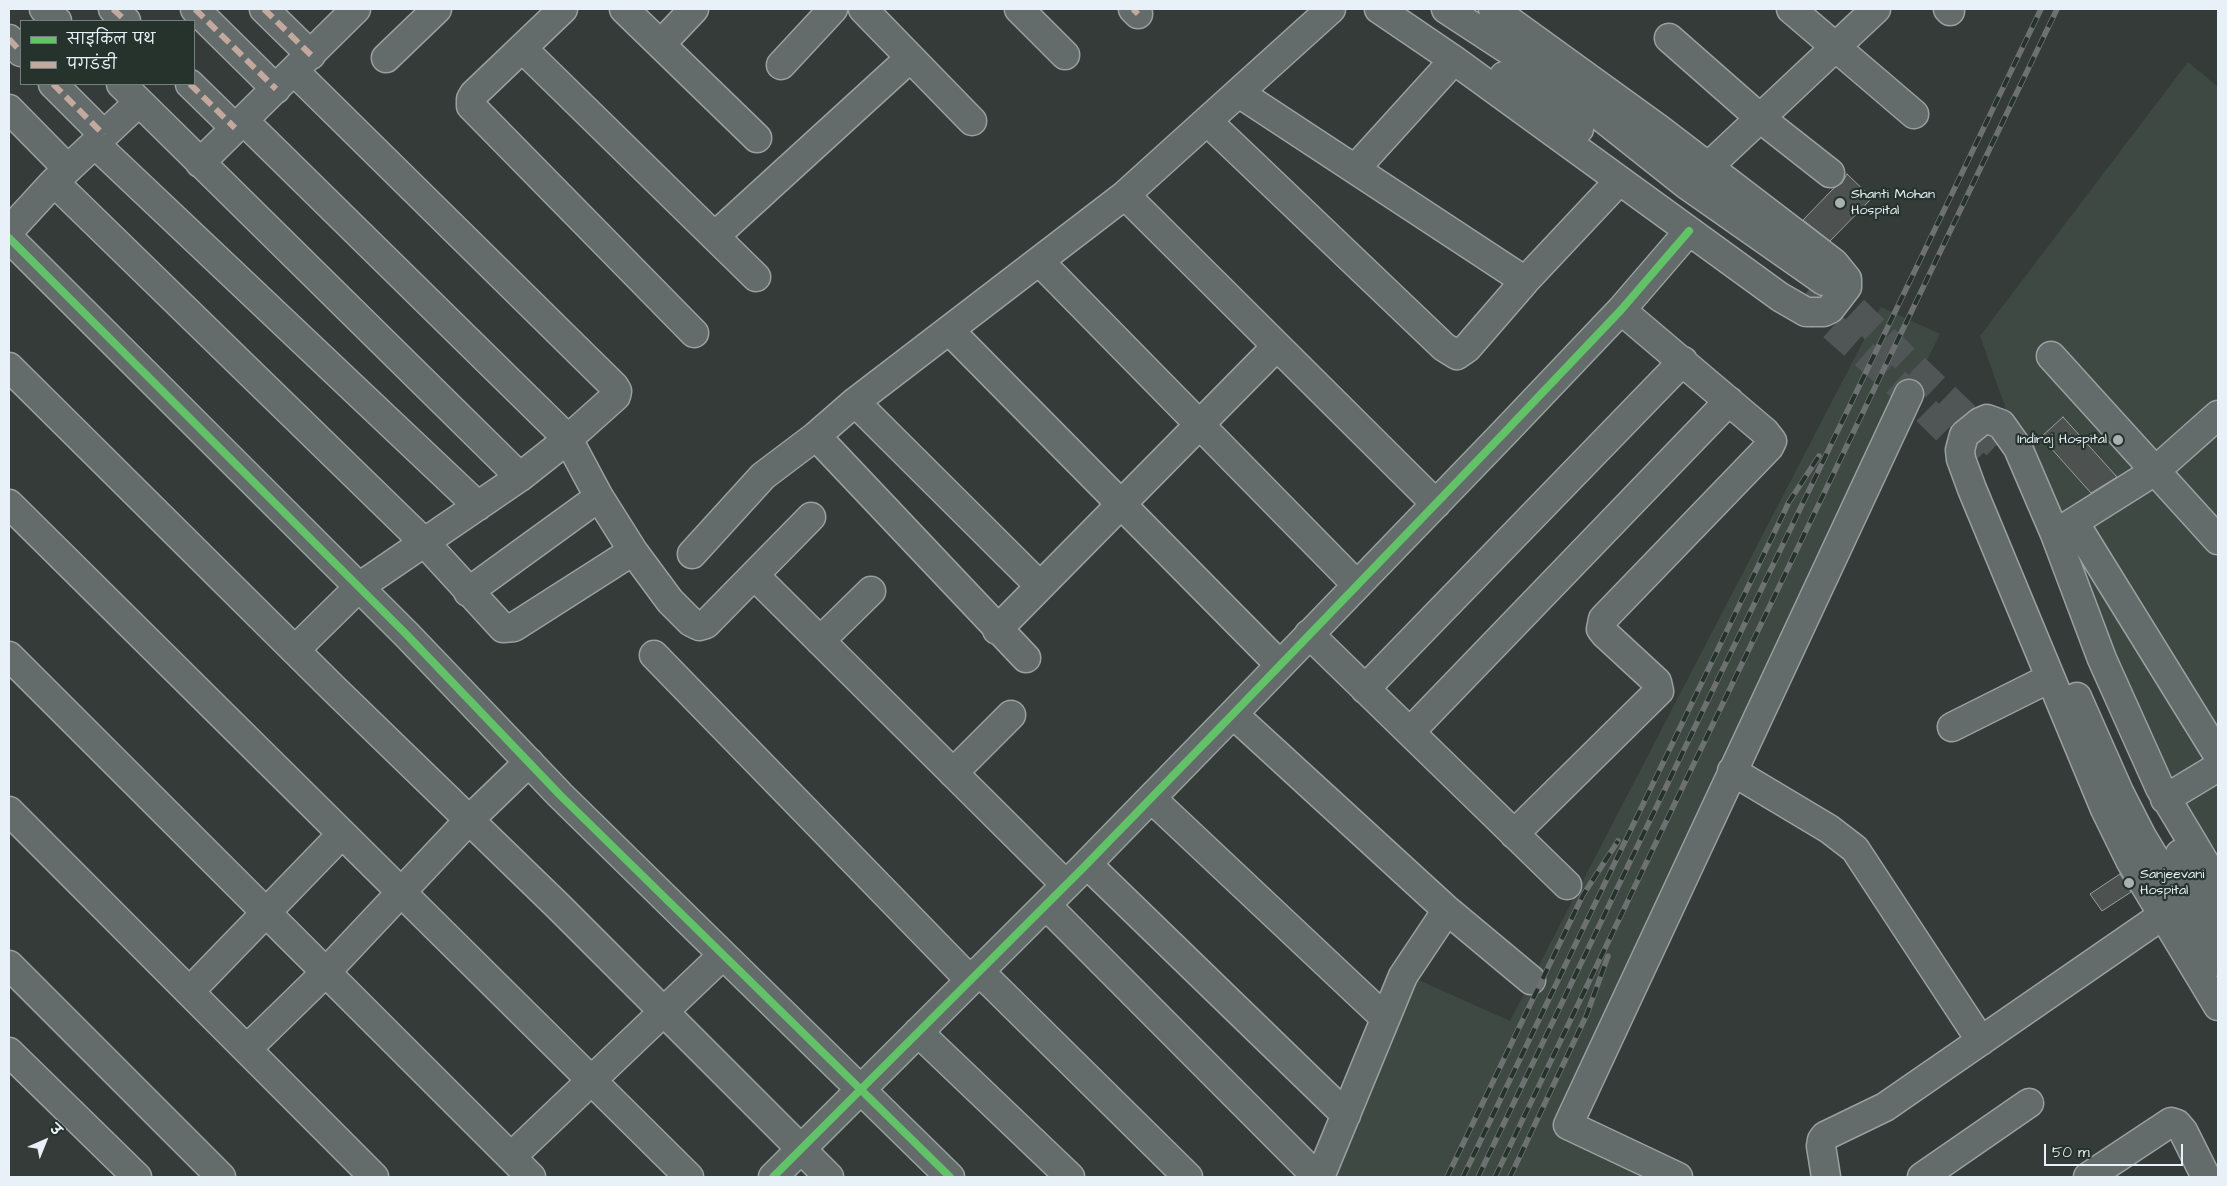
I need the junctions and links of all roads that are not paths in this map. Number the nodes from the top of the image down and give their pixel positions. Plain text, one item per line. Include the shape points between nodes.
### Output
1 (44, 9) edge
2 (113, 9) edge
3 (195, 9) edge
4 (264, 9) edge
5 (437, 9) edge
6 (563, 9) edge
7 (624, 9) edge
8 (694, 9) edge
9 (833, 9) edge
10 (863, 9) edge
11 (1019, 9) edge
12 (1331, 9) edge
13 (1379, 9) edge
14 (1398, 9) edge
15 (1446, 9) edge
16 (1493, 9) edge
17 (1791, 9) edge
18 (1876, 9) edge
19 (346, 12) edge
20 (56, 20) edge
21 (125, 20) edge
22 (1669, 38) dead end
23 (9, 39) edge
24 (661, 44) junction
25 (522, 48) junction
26 (1836, 48) junction
27 (20, 51) edge
28 (1065, 55) dead end
29 (386, 58) dead end
30 (910, 58) junction
31 (1454, 60) junction
32 (781, 65) dead end
33 (294, 72) junction
34 (54, 85) edge
35 (191, 85) edge
36 (130, 93) edge
37 (1239, 93) junction
38 (9, 108) edge
39 (1914, 114) dead end
40 (1760, 118) junction
41 (972, 121) dead end
42 (1207, 122) junction
43 (239, 124) junction
44 (757, 138) dead end
45 (99, 140) junction
46 (200, 163) junction
47 (1708, 167) junction
48 (1355, 169) junction
49 (1830, 173) dead end
50 (61, 176) junction
51 (1619, 180) junction
52 (1125, 195) junction
53 (9, 232) edge
54 (1689, 232) junction
55 (715, 236) junction
56 (9, 238) edge
57 (1039, 261) junction
58 (756, 277) dead end
59 (1824, 280) tunnel mouth
60 (1524, 281) junction
61 (1796, 295) tunnel mouth
62 (1621, 310) junction
63 (949, 330) junction
64 (694, 333) dead end
65 (1276, 346) junction
66 (2051, 356) dead end
67 (1683, 361) junction
68 (9, 367) edge
69 (1909, 394) dead end
70 (1729, 401) junction
71 (855, 402) junction
72 (2218, 415) edge
73 (1198, 423) junction
74 (816, 436) junction
75 (568, 439) junction
76 (2155, 471) junction
77 (520, 477) junction
78 (599, 497) junction
79 (1120, 503) junction
80 (9, 504) edge
81 (1436, 504) junction
82 (478, 506) junction
83 (811, 517) dead end
84 (2064, 528) junction
85 (2218, 540) edge
86 (425, 543) junction
87 (634, 551) junction
88 (692, 554) dead end
89 (754, 576) junction
90 (1357, 585) junction
91 (1040, 586) junction
92 (359, 588) junction
93 (871, 591) dead end
94 (468, 592) junction
95 (997, 630) junction
96 (1309, 634) junction
97 (820, 641) junction
98 (295, 650) junction
99 (654, 655) dead end
100 (9, 656) edge
101 (1026, 658) dead end
102 (1280, 665) junction
103 (2050, 678) junction
104 (1365, 689) junction
105 (1233, 714) junction
106 (1011, 715) dead end
107 (1952, 727) dead end
108 (1410, 732) junction
109 (2218, 755) edge
110 (529, 762) junction
111 (2218, 767) edge
112 (1732, 771) junction
113 (953, 773) junction
114 (1151, 798) junction
115 (2165, 799) junction
116 (9, 811) edge
117 (469, 820) junction
118 (342, 834) junction
119 (1514, 834) junction
120 (1087, 864) junction
121 (1066, 885) junction
122 (1567, 885) dead end
123 (2218, 885) edge
124 (402, 893) junction
125 (1046, 905) junction
126 (1447, 910) junction
127 (266, 912) junction
128 (2163, 915) junction
129 (2218, 922) edge
130 (723, 955) junction
131 (2218, 962) edge
132 (9, 965) edge
133 (326, 972) junction
134 (975, 976) junction
135 (1531, 980) dead end
136 (190, 991) junction
137 (2218, 1006) edge
138 (664, 1013) junction
139 (1385, 1018) junction
140 (918, 1032) junction
141 (1980, 1041) junction
142 (248, 1048) junction
143 (9, 1052) edge
144 (592, 1081) junction
145 (860, 1090) junction
146 (2029, 1102) dead end
147 (1346, 1115) junction
148 (800, 1149) junction
149 (514, 1168) edge
150 (137, 1177) edge
151 (221, 1177) edge
152 (374, 1177) edge
153 (689, 1177) edge
154 (773, 1177) edge
155 (829, 1177) edge
156 (950, 1177) edge
157 (1070, 1177) edge
158 (1188, 1177) edge
159 (1318, 1177) edge
160 (1678, 1177) edge
161 (1826, 1177) edge
162 (1922, 1177) edge
163 (2088, 1177) edge
164 (2206, 1177) edge

1 - 20 street
2 - 21 street
3 - 33 street
4 - 33 street
5 - 29 street
6 - 25 street
7 - 24 street
8 - 24 street
9 - 32 street
10 - 30 street
11 - 28 street
12 - 37 street
13 - 31 street
14 - 61 street via 1541,99
15 - 59 street via 1556,81 1687,185
16 - 47 street
17 - 26 street
18 - 26 street
19 - 33 street
22 - 40 street
23 - 27 street
24 - 44 street
25 - 55 street
25 - 64 street via 474,94 471,106
26 - 39 street
26 - 40 street
30 - 41 street
30 - 55 street
31 - 48 street
31 - 51 street
33 - 43 street
33 - 75 street via 614,386 616,396
34 - 45 street
35 - 43 street
36 - 45 street
36 - 46 street
37 - 42 street
37 - 48 street
38 - 50 street
40 - 47 street
40 - 49 street
42 - 52 street
42 - 60 street via 1450,352 1457,355 1462,352
43 - 46 street
43 - 75 street
45 - 50 street
45 - 82 street
46 - 77 street
47 - 54 street via 1834,263 1847,279 1847,287 1830,309 1806,312
48 - 60 street
50 - 53 street
50 - 86 street
51 - 54 street
51 - 60 street
52 - 57 street
52 - 65 street
54 - 62 street
55 - 58 street
56 - 92 street
57 - 63 street
57 - 73 street
62 - 67 street
62 - 81 street
63 - 71 street
63 - 79 street
65 - 73 street
65 - 81 street
66 - 76 street
67 - 70 street
67 - 104 street
68 - 98 street
69 - 112 street
70 - 108 street
70 - 119 street via 1772,441 1601,624 1605,634 1657,682 1659,691
71 - 74 street
71 - 91 street
72 - 76 street
73 - 79 street
73 - 90 street
74 - 88 street via 763,476
74 - 95 street
75 - 77 street
75 - 78 street
76 - 84 street
76 - 85 street
77 - 82 street
78 - 87 street
78 - 94 street
79 - 91 street
79 - 102 street
80 - 118 street
81 - 90 street
82 - 86 street
83 - 89 street
84 - 103 street via 2007,430 1987,419 1964,435 1961,459
84 - 109 street
84 - 115 street via 2102,658
86 - 92 street
86 - 94 street
87 - 89 street via 670,601 699,626 706,624
87 - 94 street via 508,629 498,624
89 - 97 street
90 - 96 street
91 - 95 street
92 - 98 street
92 - 110 street
93 - 97 street
95 - 101 street
96 - 102 street
96 - 104 street
97 - 113 street
98 - 117 street
99 - 134 street
100 - 127 street
102 - 105 street
103 - 107 street
103 - 128 street via 2105,809 2131,862
104 - 108 street
105 - 114 street
105 - 126 street
106 - 113 street
108 - 119 street
110 - 117 street
110 - 130 street
111 - 115 street
112 - 141 street via 1829,829 1855,849
112 - 160 street via 1568,1124
113 - 121 street
114 - 120 street
114 - 139 street
115 - 123 street
116 - 136 street
117 - 124 street
117 - 138 street
118 - 124 street
118 - 127 street
119 - 122 street
120 - 121 street
120 - 147 street
121 - 125 street
124 - 133 street
124 - 144 street
125 - 134 street
125 - 159 street
126 - 135 street
126 - 139 street via 1408,966
127 - 133 street
127 - 136 street
128 - 137 street
128 - 141 street
129 - 131 street via 2200,894 2110,714 2060,585 1991,457 2066,672 2119,792 2142,838
130 - 138 street
130 - 145 street
132 - 151 street
133 - 142 street
133 - 149 street
134 - 140 street
134 - 158 street
136 - 142 street
138 - 144 street
138 - 148 street
139 - 147 street
140 - 145 street
140 - 157 street
141 - 161 street via 1885,1107 1825,1136 1821,1146
142 - 152 street
143 - 150 street
144 - 149 street
144 - 153 street
145 - 148 street
145 - 156 street
146 - 162 street
147 - 159 street
148 - 154 street
148 - 155 street
163 - 164 street via 2171,1122 2182,1131

